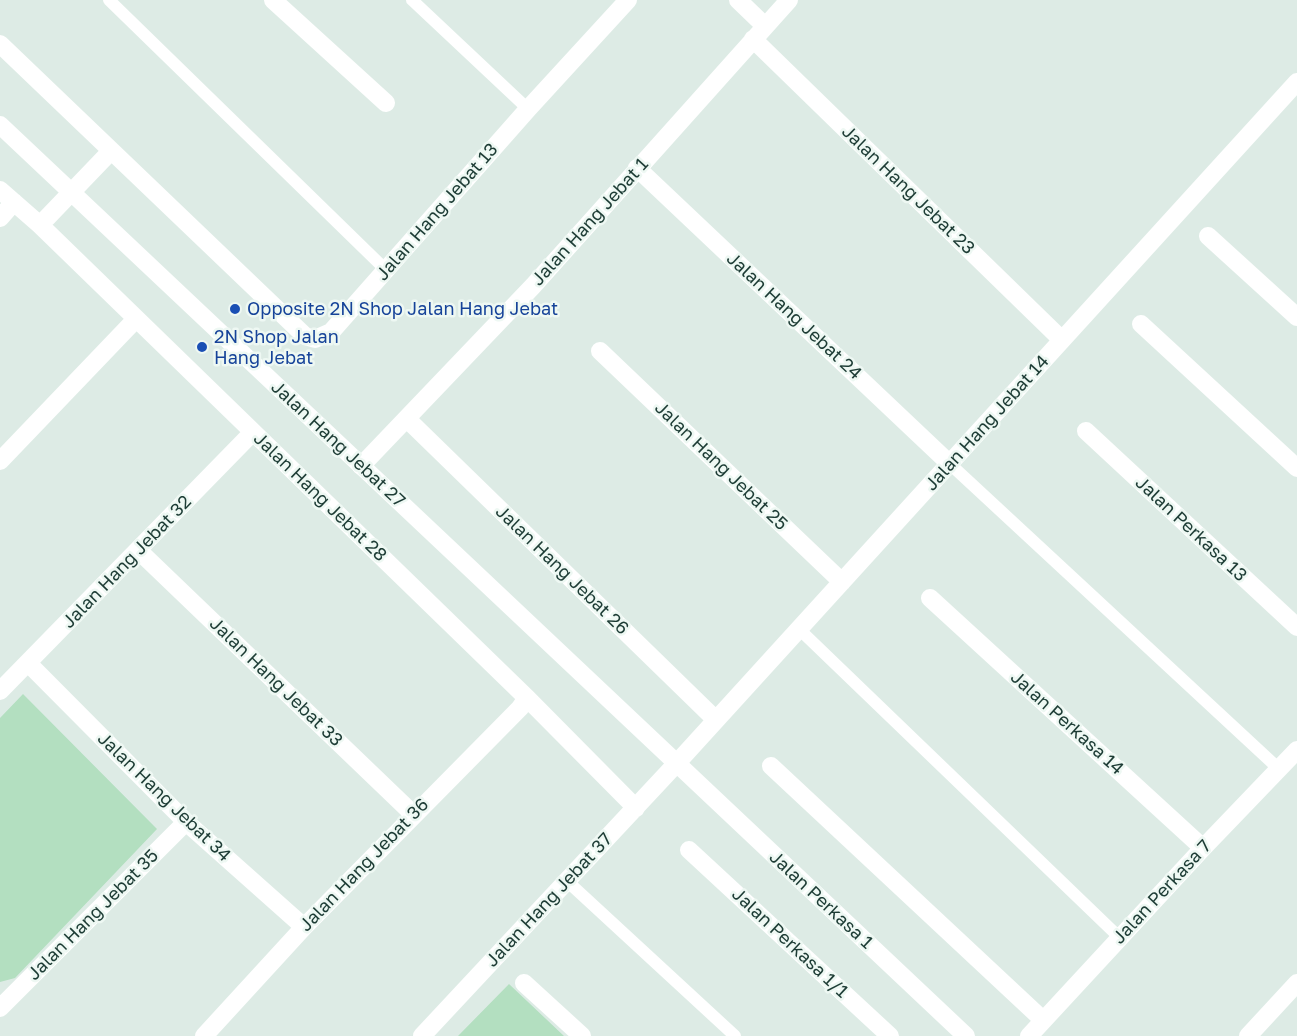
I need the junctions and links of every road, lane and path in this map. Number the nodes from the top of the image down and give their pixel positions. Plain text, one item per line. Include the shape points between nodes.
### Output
1 (109, 0) edge
2 (273, 0) edge
3 (412, 0) edge
4 (628, 0) edge
5 (738, 0) edge
6 (789, 0) edge
7 (759, 33) junction
8 (0, 44) edge
9 (1297, 82) edge
10 (386, 103) dead end
11 (528, 109) junction
12 (0, 125) edge
13 (111, 151) junction
14 (638, 168) junction
15 (0, 190) edge
16 (71, 192) junction
17 (15, 202) junction
18 (0, 218) edge
19 (40, 225) junction
20 (1208, 236) dead end
21 (386, 270) junction
22 (1297, 317) edge
23 (136, 319) junction
24 (1141, 324) dead end
25 (1062, 340) junction
26 (600, 351) dead end
27 (407, 419) junction
28 (1086, 431) dead end
29 (253, 432) junction
30 (0, 461) edge
31 (950, 464) junction
32 (361, 466) junction
33 (1297, 468) edge
34 (138, 550) junction
35 (842, 582) junction
36 (930, 598) dead end
37 (1297, 627) edge
38 (799, 629) junction
39 (28, 663) junction
40 (0, 691) edge
41 (527, 698) junction
42 (716, 720) junction
43 (1297, 750) edge
44 (676, 764) junction
45 (771, 765) dead end
46 (1279, 769) junction
47 (636, 808) junction
48 (413, 814) junction
49 (186, 822) junction
50 (1203, 848) junction
51 (689, 850) dead end
52 (567, 880) junction
53 (304, 927) junction
54 (1120, 938) junction
55 (524, 983) dead end
56 (1297, 983) edge
57 (0, 1008) edge
58 (1043, 1020) junction
59 (204, 1036) edge
60 (422, 1036) edge
61 (582, 1036) edge
62 (735, 1036) edge
63 (890, 1036) edge
64 (966, 1036) edge
65 (1029, 1036) edge
66 (1248, 1036) edge

1 - 21 lane
2 - 10 street
3 - 11 lane
4 - 11 street, Jalan Hang Jebat 13
5 - 7 street, Jalan Hang Jebat 23
6 - 7 street, Jalan Hang Jebat 1
7 - 14 street, Jalan Hang Jebat 1
7 - 25 street, Jalan Hang Jebat 23
8 - 13 street, Jalan Hang Jebat 13
9 - 25 street, Jalan Hang Jebat 14
11 - 21 street, Jalan Hang Jebat 13
12 - 16 street, Jalan Hang Jebat 27
13 - 16 street
13 - 21 street, Jalan Hang Jebat 13 via 305,336 315,339 331,332
14 - 27 street, Jalan Hang Jebat 1
14 - 31 street, Jalan Hang Jebat 24
15 - 17 street, Jalan Hang Jebat 28
16 - 19 street
16 - 32 street, Jalan Hang Jebat 27
17 - 18 street
17 - 19 street, Jalan Hang Jebat 28
19 - 23 street, Jalan Hang Jebat 28
20 - 22 street
23 - 29 street, Jalan Hang Jebat 28
23 - 30 street
24 - 33 street
25 - 31 street, Jalan Hang Jebat 14
26 - 35 street, Jalan Hang Jebat 25
27 - 32 street, Jalan Hang Jebat 1
27 - 42 street, Jalan Hang Jebat 26
28 - 37 street, Jalan Perkasa 13
29 - 34 street, Jalan Hang Jebat 32
29 - 41 street, Jalan Hang Jebat 28
31 - 35 street, Jalan Hang Jebat 14
31 - 46 lane
32 - 44 street, Jalan Hang Jebat 27
34 - 39 street, Jalan Hang Jebat 32
34 - 48 street, Jalan Hang Jebat 33
35 - 38 street, Jalan Hang Jebat 14
36 - 50 street, Jalan Perkasa 14
38 - 42 street, Jalan Hang Jebat 14
38 - 54 lane
39 - 40 street, Jalan Hang Jebat 32
39 - 49 street, Jalan Hang Jebat 34
41 - 47 street, Jalan Hang Jebat 28
41 - 48 street, Jalan Hang Jebat 36
42 - 44 street, Jalan Hang Jebat 14
43 - 46 street, Jalan Perkasa 7
44 - 47 street, Jalan Hang Jebat 37
44 - 64 street, Jalan Perkasa 1
45 - 58 street
46 - 50 street, Jalan Perkasa 7
47 - 52 street, Jalan Hang Jebat 37
48 - 53 street, Jalan Hang Jebat 36
49 - 53 street, Jalan Hang Jebat 34
49 - 57 street, Jalan Hang Jebat 35
50 - 54 street, Jalan Perkasa 7
51 - 63 street, Jalan Perkasa 1/1
52 - 60 street, Jalan Hang Jebat 37
52 - 62 lane
53 - 59 street, Jalan Hang Jebat 36
54 - 58 street, Jalan Perkasa 7
55 - 61 street
56 - 66 street
58 - 65 street, Jalan Perkasa 7

